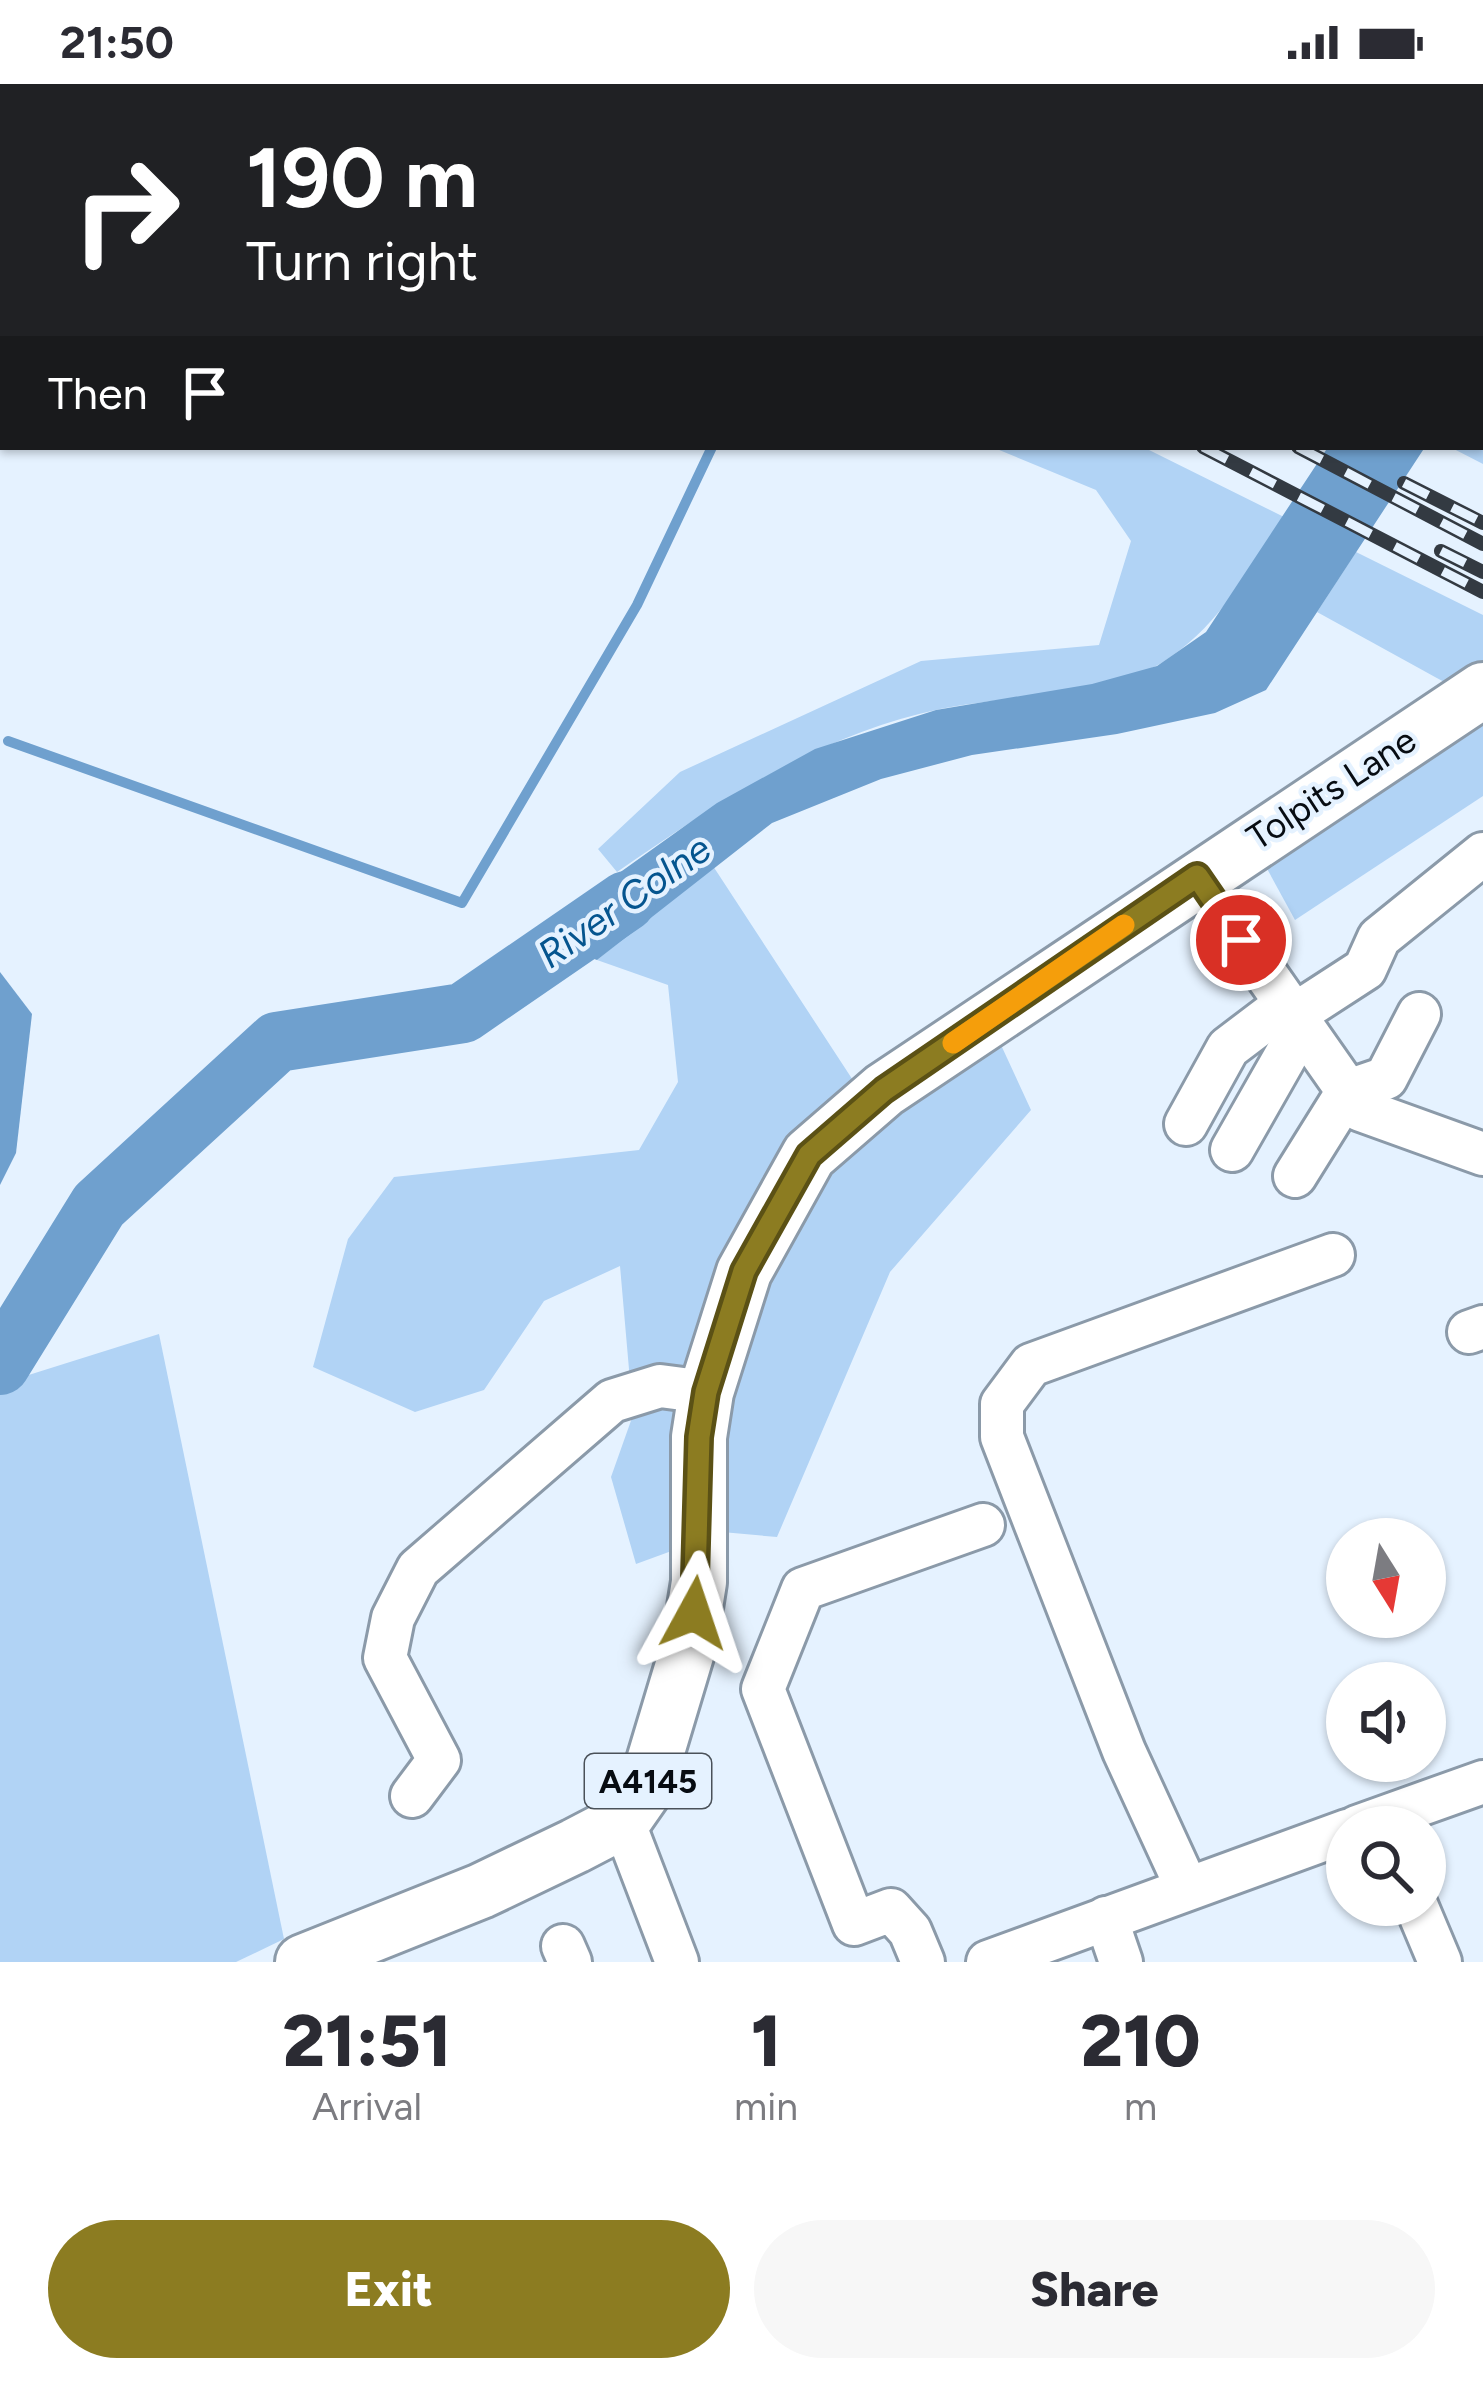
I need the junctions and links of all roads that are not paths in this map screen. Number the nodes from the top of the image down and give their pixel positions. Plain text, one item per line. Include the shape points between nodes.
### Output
1 (1483, 690) edge
2 (1483, 854) edge
3 (1197, 876) junction
4 (1419, 1014) dead end
5 (1294, 1015) junction
6 (1348, 1091) junction
7 (1186, 1124) dead end
8 (1232, 1150) dead end
9 (1483, 1154) edge
10 (1295, 1177) dead end
11 (1333, 1255) dead end
12 (706, 1392) junction
13 (982, 1525) dead end
14 (1483, 1782) edge
15 (412, 1796) dead end
16 (1420, 1806) edge
17 (623, 1821) junction
18 (1326, 1840) edge
19 (1186, 1888) junction
20 (1106, 1918) junction
21 (1425, 1926) edge
22 (303, 1962) edge
23 (677, 1962) edge
24 (922, 1962) edge
25 (988, 1962) edge
26 (1121, 1962) edge
27 (1440, 1962) edge

1 - 3 main road, Tolpits Lane / A4145
2 - 5 street via 1379,938 1365,969
3 - 5 street
3 - 12 main road, Tolpits Lane / A4145 via 884,1090 809,1155 744,1271
4 - 6 street via 1386,1078
5 - 6 street
5 - 7 street via 1228,1048
5 - 8 street
6 - 9 street via 1361,1110
6 - 10 street
11 - 19 street via 1031,1365 1002,1404 1010,1459
12 - 15 street via 660,1386 612,1401 418,1569 392,1618 385,1658 439,1760
12 - 17 main road, Tolpits Lane / A4145 via 689,1645 646,1788
13 - 24 street via 802,1588 763,1689 854,1924 891,1910
14 - 16 street
17 - 22 main road, A4145 via 481,1891
17 - 23 street
18 - 19 street
19 - 20 street
20 - 25 street
20 - 26 street
21 - 27 street

